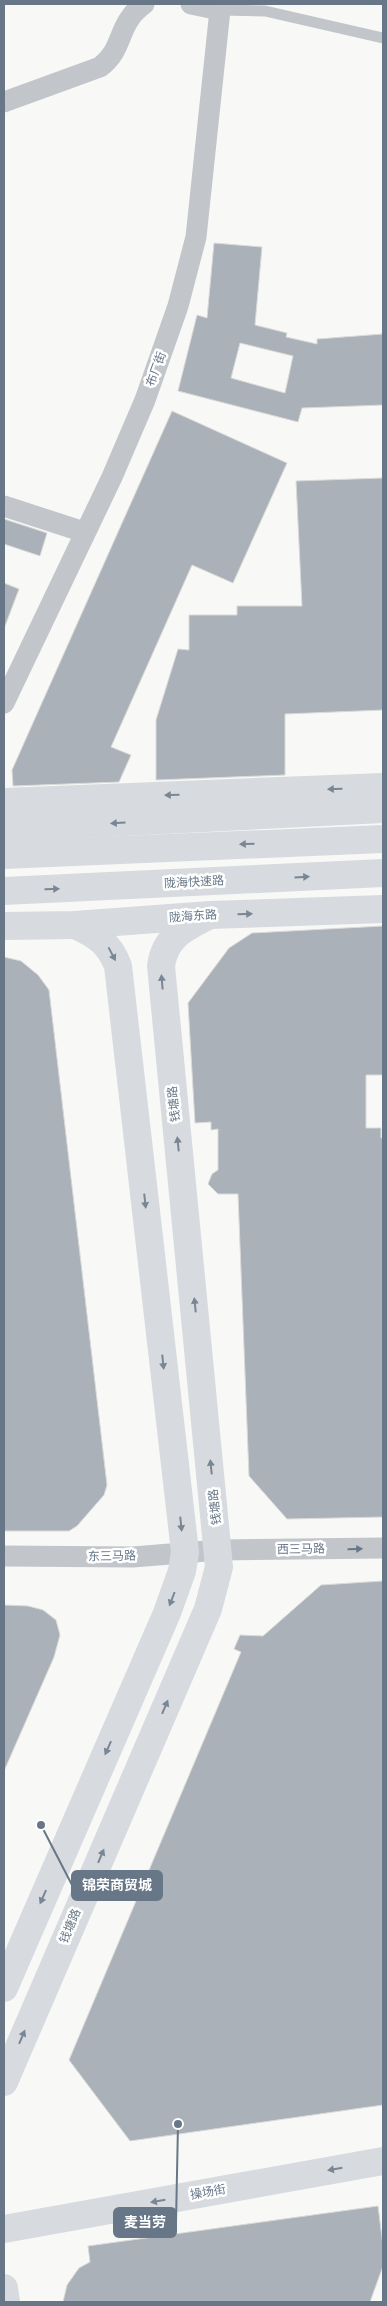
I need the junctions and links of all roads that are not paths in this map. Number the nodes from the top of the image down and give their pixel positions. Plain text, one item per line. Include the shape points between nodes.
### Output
1 (144, 4) edge
2 (191, 4) edge
3 (219, 7) edge
4 (383, 38) edge
5 (4, 102) edge
6 (4, 506) edge
7 (84, 532) junction
8 (4, 703) edge
9 (383, 787) edge
10 (4, 802) edge
11 (383, 809) edge
12 (4, 828) edge
13 (383, 839) edge
14 (4, 855) edge
15 (383, 873) edge
16 (4, 891) edge
17 (383, 909) edge
18 (210, 915) junction
19 (75, 925) junction
20 (4, 926) edge
21 (383, 1548) edge
22 (219, 1550) junction
23 (184, 1552) junction
24 (4, 1556) edge
25 (6, 1976) edge
26 (4, 2082) edge
27 (383, 2161) edge
28 (4, 2229) edge
29 (4, 2288) edge
30 (6, 2302) edge

1 - 5 street via 132,12 110,60 100,67
2 - 3 street
3 - 4 lane via 265,11
3 - 7 street, 布厂街 via 196,237 178,306 148,391 112,477
6 - 7 street
7 - 8 street, 布厂街
9 -> 10 main road
11 -> 12 main road
13 -> 14 main road
16 -> 15 main road, 陇海快速路
18 -> 17 main road, 陇海东路
18 - 19 main road, 陇海东路
22 -> 18 main road, 钱塘路 via 162,966 163,954 175,935
19 - 20 main road, 陇海东路
19 -> 23 main road via 104,940 118,966
22 -> 21 street, 西三马路
22 - 23 street, 东三马路
26 -> 22 main road, 钱塘路 via 208,1609 219,1567
23 - 24 street, 东三马路 via 133,1557
23 -> 25 main road via 182,1571 167,1613
27 -> 28 main road, 操场街
29 - 30 main road

